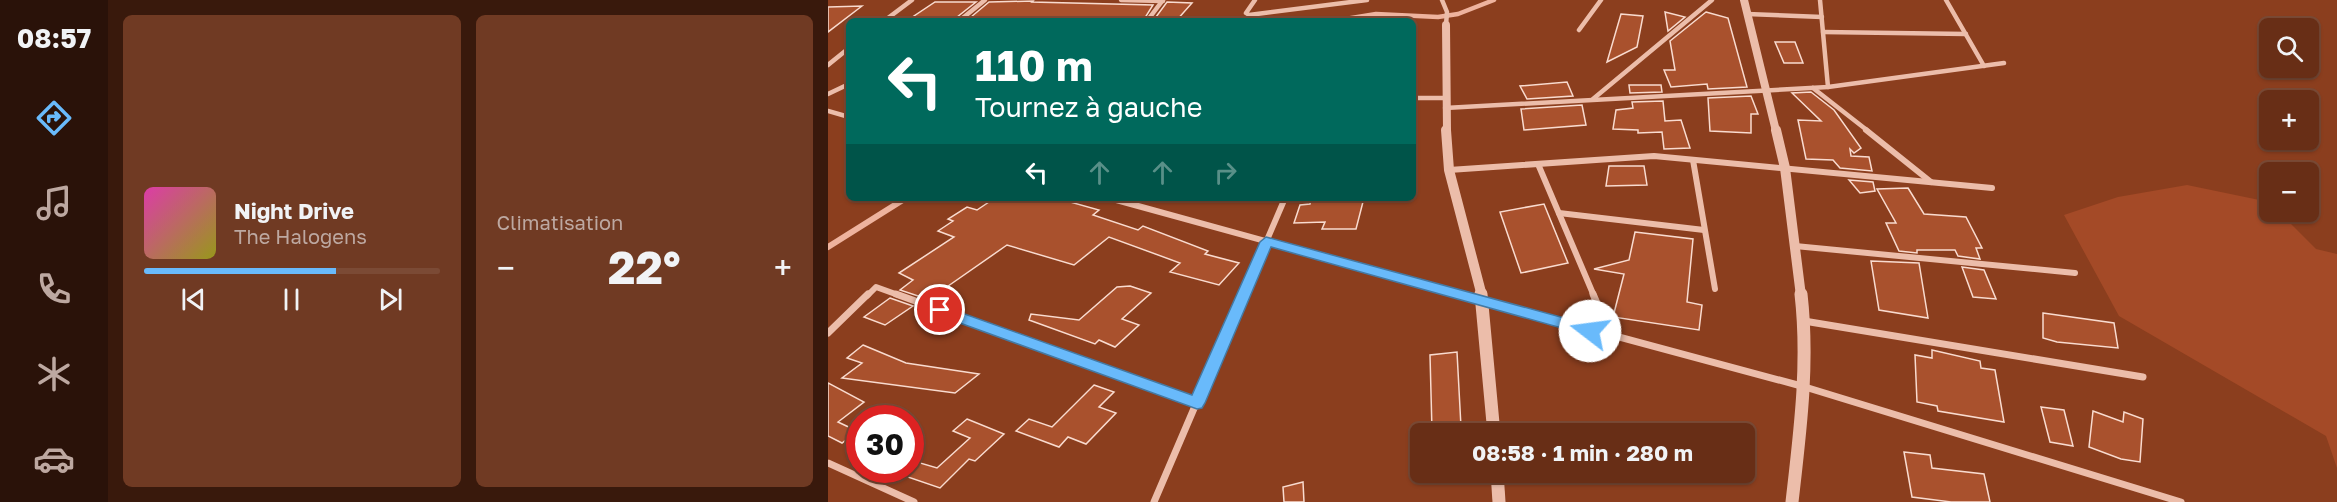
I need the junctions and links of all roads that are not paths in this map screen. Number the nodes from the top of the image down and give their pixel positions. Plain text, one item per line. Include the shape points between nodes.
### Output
1 (912, 0) edge
2 (985, 0) edge
3 (1121, 0) edge
4 (1255, 0) edge
5 (1367, 0) edge
6 (1442, 0) edge
7 (1602, 0) edge
8 (1712, 0) edge
9 (1744, 0) edge
10 (1820, 0) edge
11 (1946, 0) edge
12 (1163, 1) edge
13 (1747, 14) junction
14 (888, 18) edge
15 (963, 18) edge
16 (1149, 18) edge
17 (1822, 18) junction
18 (1446, 25) joint
19 (1579, 30) dead end
20 (1823, 32) junction
21 (1966, 34) junction
22 (846, 50) edge
23 (2004, 63) dead end
24 (828, 65) edge
25 (1983, 66) junction
26 (846, 85) edge
27 (1812, 87) junction
28 (1828, 87) junction
29 (1766, 90) junction
30 (828, 94) edge
31 (1416, 98) edge
32 (1592, 100) junction
33 (1445, 103) junction
34 (828, 111) edge
35 (846, 116) edge
36 (1693, 160) junction
37 (1538, 164) junction
38 (1785, 168) junction
39 (1449, 170) junction
40 (1931, 182) junction
41 (1992, 188) dead end
42 (1120, 201) edge
43 (1284, 201) edge
44 (1559, 213) junction
45 (1704, 230) junction
46 (1266, 242) junction
47 (1795, 246) junction
48 (2075, 273) dead end
49 (1714, 290) dead end
50 (1483, 301) junction
51 (1804, 321) junction
52 (828, 333) edge
53 (1611, 336) junction
54 (2143, 377) dead end
55 (1805, 387) junction
56 (1197, 403) junction
57 (1493, 423) edge
58 (828, 463) edge
59 (1498, 483) edge
60 (914, 502) edge
61 (1154, 502) edge
62 (1499, 502) edge
63 (1792, 502) edge
64 (2181, 502) edge

1 - 14 street
2 - 15 street
3 - 12 street
4 - 5 street via 1246,13 1249,15
6 - 18 street via 1447,12
7 - 19 street
8 - 32 street
9 - 13 street
10 - 17 street
11 - 21 street
12 - 16 street
13 - 17 street
13 - 29 street
17 - 20 street
18 - 33 street
20 - 21 street
20 - 28 street
21 - 25 street
22 - 24 street
23 - 25 street
25 - 28 street
26 - 30 street
27 - 28 street
27 - 29 street
27 - 40 street
29 - 32 street
29 - 38 street
31 - 33 street
32 - 33 street
33 - 39 street
34 - 35 street
36 - 37 street via 1654,156
36 - 38 street
36 - 45 street
37 - 39 street
37 - 44 street
38 - 40 street
38 - 47 street
39 - 50 street
40 - 41 street
42 - 46 street
43 - 46 street
44 - 45 street
44 - 53 street
45 - 49 street
46 - 50 street
46 - 56 street
47 - 48 street
47 - 51 street
50 - 53 street
50 - 57 street
51 - 54 street
51 - 55 street
52 - 56 street via 876,287
53 - 55 street
55 - 63 street
55 - 64 street
56 - 61 street
58 - 60 street
59 - 62 street

